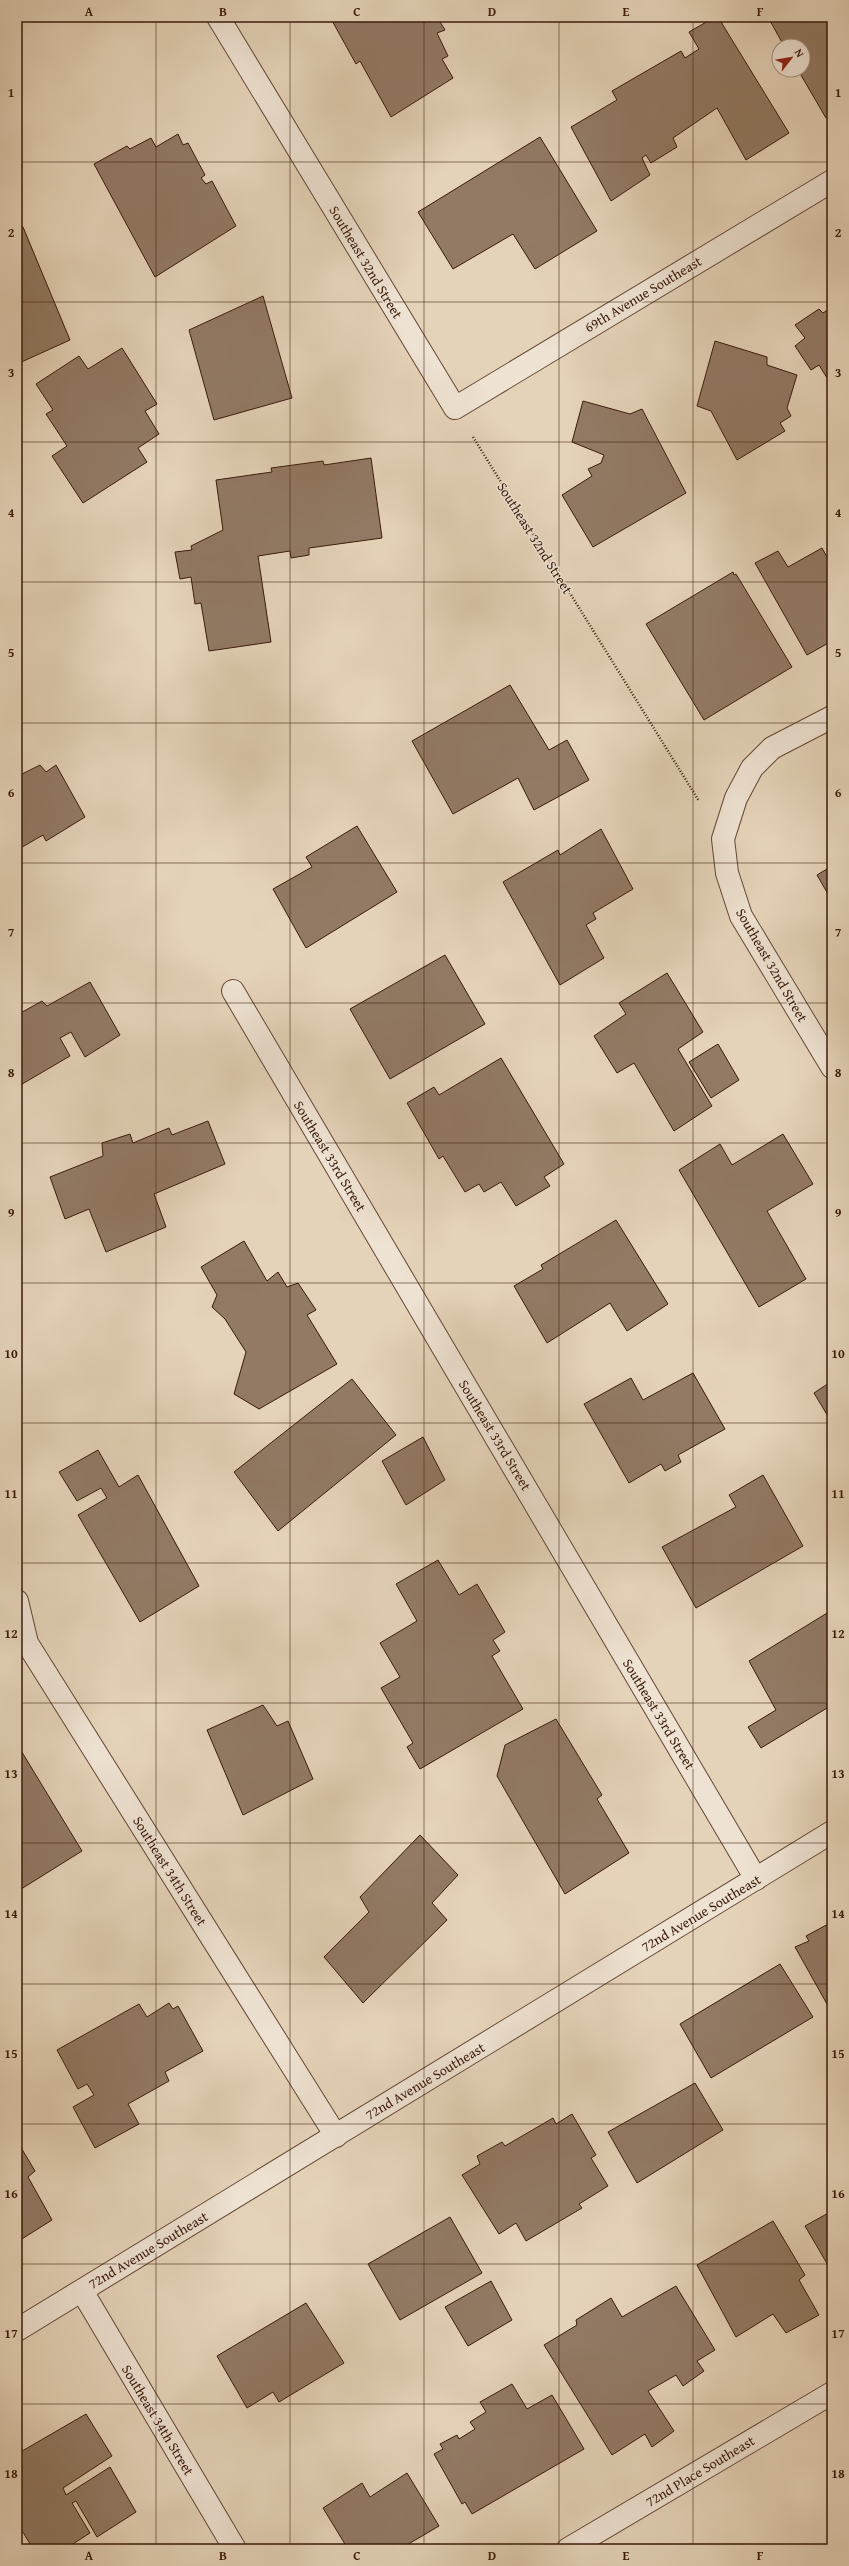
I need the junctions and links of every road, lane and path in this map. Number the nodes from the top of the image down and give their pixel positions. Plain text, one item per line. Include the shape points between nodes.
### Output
1 (218, 17) edge
2 (832, 181) edge
3 (455, 408) junction
4 (832, 717) edge
5 (723, 839) junction
6 (233, 991) dead end
7 (832, 1067) edge
8 (17, 1601) edge
9 (832, 1832) edge
10 (756, 1879) junction
11 (336, 2136) junction
12 (82, 2291) junction
13 (17, 2330) edge
14 (832, 2393) edge
15 (235, 2549) edge
16 (568, 2549) edge

1 - 3 street, Southeast 32nd Street
2 - 3 street, 69th Avenue Southeast
3 - 5 path, Southeast 32nd Street
4 - 5 street via 772,748 752,768 736,798
5 - 7 street, Southeast 32nd Street via 727,873 741,916
6 - 10 street, Southeast 33rd Street
8 - 11 street, Southeast 34th Street via 27,1643
9 - 10 street, 72nd Avenue Southeast
10 - 11 street, 72nd Avenue Southeast
11 - 12 street, 72nd Avenue Southeast
12 - 13 street, 72nd Avenue Southeast
12 - 15 street, Southeast 34th Street
14 - 16 street, 72nd Place Southeast

